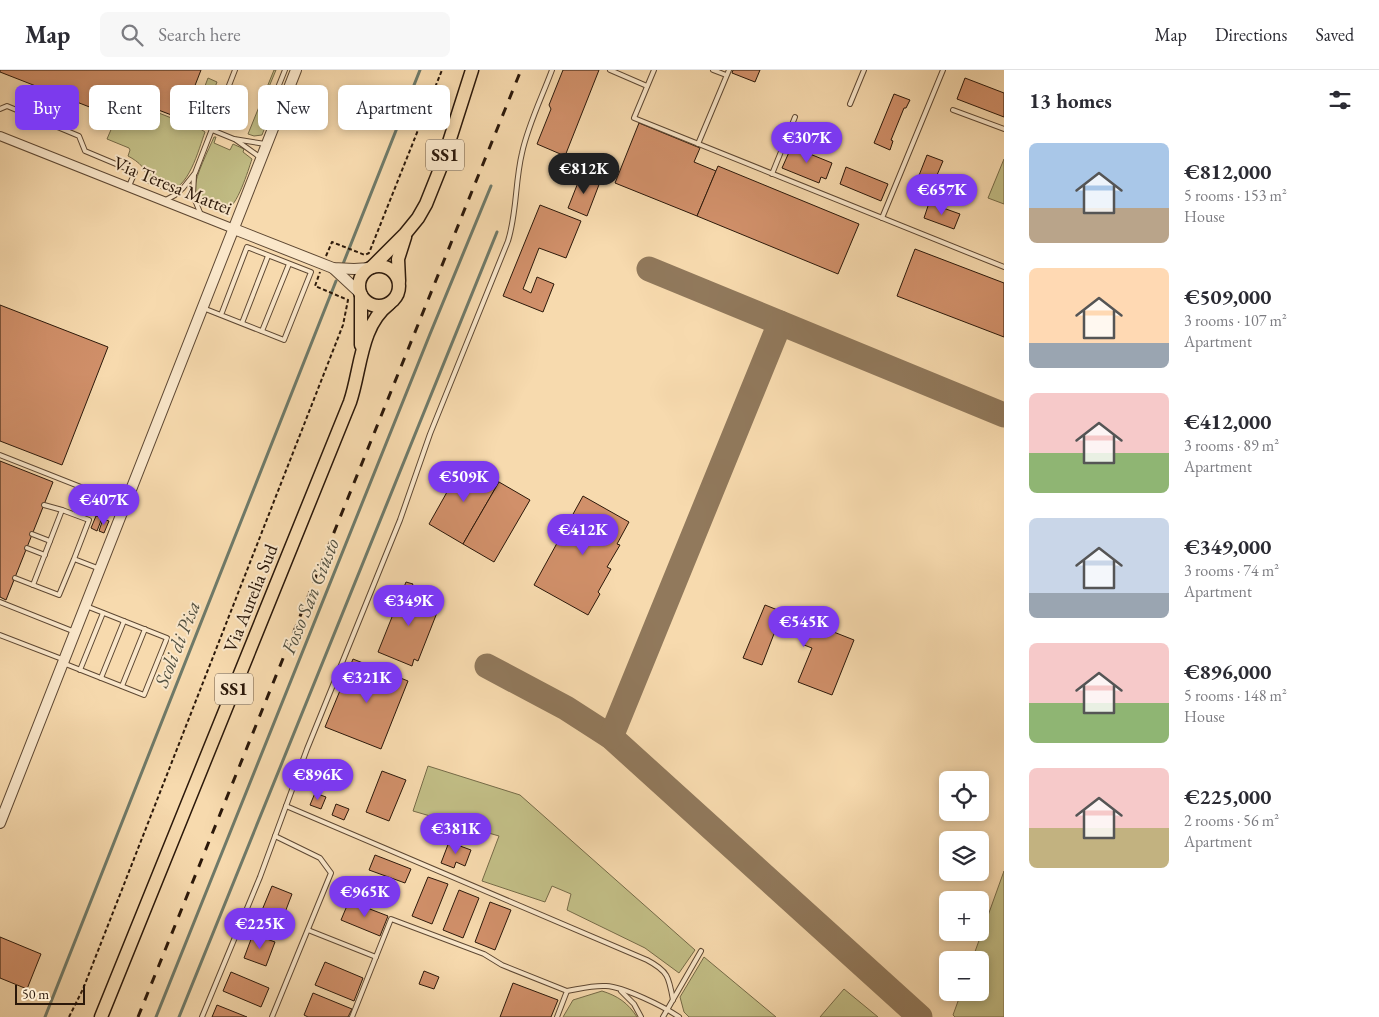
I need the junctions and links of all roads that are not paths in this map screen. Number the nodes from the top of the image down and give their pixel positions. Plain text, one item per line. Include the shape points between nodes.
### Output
1 (236, 70) edge
2 (285, 70) edge
3 (296, 70) edge
4 (472, 70) edge
5 (552, 70) edge
6 (610, 70) edge
7 (654, 70) edge
8 (713, 70) edge
9 (729, 70) edge
10 (864, 70) edge
11 (942, 70) edge
12 (726, 75) junction
13 (230, 85) edge
14 (279, 85) edge
15 (290, 85) edge
16 (647, 86) junction
17 (850, 104) dead end
18 (0, 109) edge
19 (953, 110) dead end
20 (795, 117) dead end
21 (1004, 129) edge
22 (212, 130) joint
23 (273, 130) edge
24 (0, 136) edge
25 (234, 139) junction
26 (267, 144) junction
27 (698, 144) junction
28 (261, 158) junction
29 (195, 173) junction
30 (772, 174) junction
31 (129, 186) junction
32 (164, 200) junction
33 (202, 215) junction
34 (882, 218) junction
35 (234, 229) junction
36 (405, 234) junction
37 (268, 256) junction
38 (289, 264) junction
39 (333, 268) junction
40 (371, 268) junction
41 (1004, 268) edge
42 (399, 281) junction
43 (360, 294) junction
44 (389, 304) junction
45 (203, 308) junction
46 (221, 315) junction
47 (242, 323) junction
48 (262, 331) junction
49 (361, 359) junction
50 (0, 455) edge
51 (44, 504) dead end
52 (124, 504) junction
53 (62, 510) junction
54 (32, 534) dead end
55 (50, 541) junction
56 (27, 548) dead end
57 (45, 555) junction
58 (74, 558) junction
59 (100, 568) junction
60 (15, 578) dead end
61 (33, 585) junction
62 (0, 602) edge
63 (85, 606) junction
64 (103, 613) junction
65 (124, 621) junction
66 (145, 629) junction
67 (75, 632) junction
68 (0, 635) edge
69 (64, 661) junction
70 (80, 670) junction
71 (102, 678) junction
72 (122, 686) junction
73 (286, 806) junction
74 (0, 823) edge
75 (275, 836) junction
76 (308, 930) junction
77 (701, 951) dead end
78 (376, 957) junction
79 (619, 990) junction
80 (566, 992) junction
81 (673, 1000) junction
82 (667, 1010) junction
83 (102, 1017) edge
84 (202, 1017) edge
85 (272, 1017) edge
86 (352, 1017) edge
87 (557, 1017) edge
88 (641, 1017) edge
89 (662, 1017) edge
90 (678, 1017) edge

1 - 13 lane
2 - 14 lane
3 - 15 street
4 - 36 main road, SS1 via 429,197
5 - 73 lane via 522,152 508,241
6 - 16 lane
7 - 16 lane
8 - 12 lane
9 - 12 lane
10 - 17 lane
11 - 34 lane
12 - 27 lane
16 - 27 lane via 634,118
18 - 31 lane via 8,106 79,136 86,151 135,172
19 - 21 lane
20 - 30 lane
22 - 25 lane
22 - 29 lane
23 - 26 street
24 - 31 street, Via Teresa Mattei
25 - 26 lane
25 - 28 lane
26 - 28 street
27 - 30 lane
28 - 35 street
29 - 32 lane via 184,188
29 - 33 lane via 193,195
30 - 34 lane
31 - 32 street, Via Teresa Mattei
32 - 33 street, Via Teresa Mattei
33 - 35 street, Via Teresa Mattei
34 - 41 lane
35 - 39 street, Via Teresa Mattei
35 - 45 street
36 - 40 main road, SS1
36 - 42 main road, SS1 via 399,253
37 - 38 lane
37 - 46 lane via 247,247
37 - 47 lane
38 - 48 lane
38 - 48 lane via 311,272 284,340
39 - 40 street
39 - 43 street
40 - 42 main road via 388,268
40 - 43 main road, SS1 via 361,277
42 - 44 main road, SS1 via 398,294
43 - 44 main road via 375,306
43 - 49 main road, SS1
44 - 49 main road, SS1 via 375,318
45 - 46 lane
45 - 52 street
46 - 47 lane
47 - 48 lane
49 - 83 main road, Via Aurelia Sud / SS1 via 350,402
50 - 52 lane
51 - 53 lane
52 - 59 street
53 - 55 lane
53 - 58 lane via 88,520
54 - 55 lane
55 - 57 lane
56 - 57 lane
57 - 61 lane
58 - 59 lane
58 - 61 lane via 60,595
59 - 63 street
60 - 61 lane
62 - 67 lane
63 - 64 lane
63 - 67 street
64 - 65 lane
64 - 70 lane
65 - 66 lane
65 - 71 lane
66 - 72 lane
66 - 72 lane via 167,638 144,695
67 - 69 street
68 - 69 lane
69 - 70 lane
69 - 74 street
70 - 71 lane
71 - 72 lane
73 - 75 lane
73 - 81 lane via 647,960 669,978
75 - 76 lane via 320,858 331,873
75 - 84 lane
76 - 78 lane
76 - 85 lane
77 - 81 lane
78 - 80 lane via 392,919 484,954
78 - 86 lane
79 - 80 lane via 607,986
79 - 82 lane
79 - 88 lane via 634,1004
80 - 87 lane
81 - 82 lane
82 - 89 lane
82 - 90 lane

